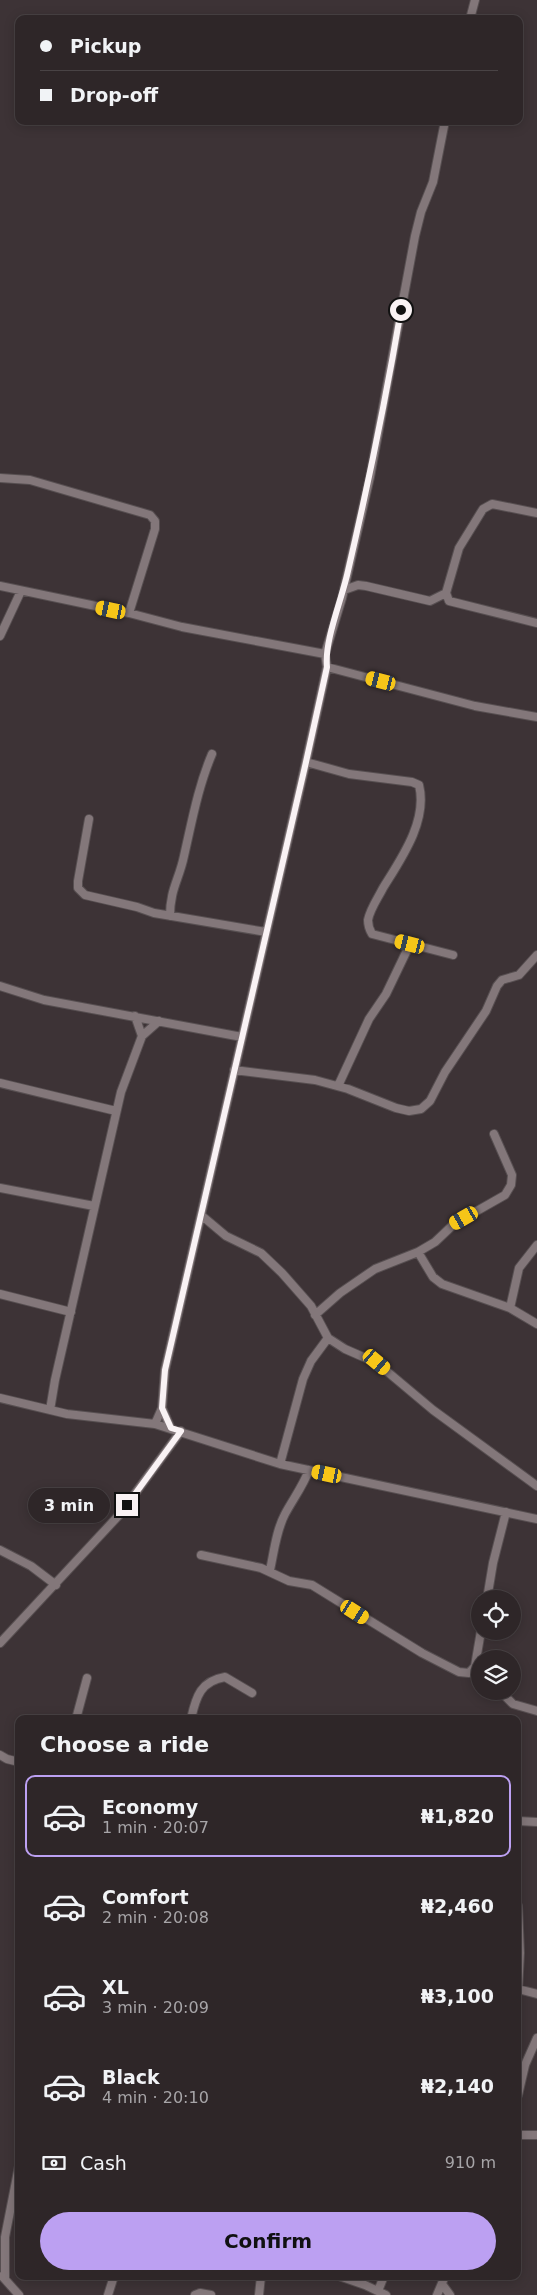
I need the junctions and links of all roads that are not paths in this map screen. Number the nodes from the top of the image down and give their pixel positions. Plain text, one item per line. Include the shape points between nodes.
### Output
1 (475, 0) edge
2 (471, 15) edge
3 (443, 125) edge
4 (0, 478) edge
5 (537, 513) edge
6 (0, 586) edge
7 (344, 590) junction
8 (21, 591) junction
9 (446, 593) junction
10 (129, 613) junction
11 (537, 622) edge
12 (0, 636) edge
13 (325, 654) junction
14 (327, 667) junction
15 (537, 717) edge
16 (212, 754) dead end
17 (306, 762) junction
18 (89, 819) dead end
19 (170, 916) junction
20 (266, 932) junction
21 (410, 944) junction
22 (453, 955) dead end
23 (537, 955) edge
24 (0, 986) edge
25 (135, 1016) junction
26 (159, 1021) junction
27 (142, 1036) junction
28 (242, 1037) junction
29 (234, 1070) junction
30 (0, 1083) edge
31 (338, 1086) junction
32 (116, 1111) junction
33 (494, 1134) dead end
34 (0, 1188) edge
35 (94, 1206) junction
36 (201, 1215) junction
37 (537, 1245) edge
38 (418, 1252) junction
39 (0, 1294) edge
40 (510, 1308) junction
41 (71, 1312) junction
42 (315, 1315) junction
43 (537, 1324) edge
44 (328, 1338) junction
45 (0, 1398) edge
46 (162, 1408) junction
47 (50, 1410) junction
48 (155, 1424) junction
49 (171, 1428) junction
50 (181, 1431) junction
51 (280, 1464) junction
52 (309, 1470) junction
53 (537, 1486) edge
54 (506, 1512) junction
55 (537, 1519) edge
56 (0, 1550) edge
57 (201, 1556) dead end
58 (270, 1570) junction
59 (56, 1585) junction
60 (488, 1590) edge
61 (0, 1643) edge
62 (471, 1672) edge
63 (87, 1678) dead end
64 (252, 1693) dead end
65 (509, 1700) edge
66 (537, 1711) edge
67 (77, 1715) edge
68 (193, 1715) edge
69 (0, 1755) edge
70 (15, 1761) edge
71 (521, 1821) edge
72 (537, 1822) edge
73 (521, 1991) edge
74 (537, 1994) edge
75 (537, 2038) edge
76 (521, 2082) edge
77 (521, 2135) edge
78 (537, 2135) edge
79 (15, 2186) edge
80 (3, 2276) edge
81 (113, 2280) edge
82 (261, 2280) edge
83 (349, 2280) edge
84 (382, 2280) edge
85 (443, 2280) edge
86 (378, 2291) junction
87 (19, 2295) edge
88 (108, 2295) edge
89 (195, 2295) edge
90 (211, 2295) edge
91 (259, 2295) edge
92 (386, 2295) edge
93 (437, 2295) edge
94 (450, 2295) edge

1 - 2 street
3 - 7 street via 433,182 420,212 370,477
4 - 10 street via 30,480 150,514 155,529
5 - 9 street via 492,504 483,509 459,548
6 - 8 street
7 - 9 street via 366,586 430,601
7 - 13 street
8 - 10 street
8 - 12 street
9 - 11 street via 449,601
10 - 13 street via 182,627
13 - 14 street
14 - 15 street via 474,706
14 - 17 street
16 - 19 street via 201,781 184,858 173,887
17 - 20 street
17 - 21 street via 349,774 419,785 422,795 420,813 412,837 368,918 372,934
18 - 19 street via 78,880 82,892 90,897
19 - 20 street
20 - 28 street
21 - 22 street
21 - 31 street via 386,994 368,1019
23 - 31 street via 520,975 502,980 497,986 486,1011 445,1072 430,1101 421,1109 396,1108
24 - 25 street via 44,1000
25 - 26 street
25 - 27 street
26 - 27 street
26 - 28 street
27 - 32 street
28 - 29 street
29 - 31 street
29 - 36 street
30 - 32 street
32 - 35 street
33 - 38 street via 512,1175 511,1185 505,1194 454,1224 435,1242
34 - 35 street
35 - 41 street
36 - 42 street via 226,1236 261,1254 301,1292
36 - 46 street via 165,1370
37 - 40 street via 519,1268
38 - 40 street via 433,1277 442,1284
38 - 42 street via 375,1269
39 - 41 street
40 - 43 street
41 - 47 street
42 - 44 street
44 - 51 street via 311,1361 303,1379
44 - 53 street via 377,1362 434,1410
45 - 47 street
46 - 48 street
46 - 49 street
47 - 48 street
48 - 49 street
49 - 50 street
50 - 51 street
50 - 59 street via 120,1514
51 - 52 street
52 - 54 street
52 - 58 street via 285,1515
54 - 55 street
54 - 60 street
56 - 59 street via 32,1566
57 - 58 street
58 - 62 street via 289,1582 317,1587 422,1653 459,1672
59 - 61 street
63 - 67 street
64 - 68 street via 225,1677 211,1680 202,1690
65 - 66 street
69 - 70 street
71 - 72 street
73 - 74 street
75 - 76 street
77 - 78 street
79 - 80 street via 5,2237
80 - 87 street
81 - 88 street
82 - 91 street
83 - 86 street
84 - 86 street
85 - 93 street
85 - 94 street
86 - 92 street
89 - 90 street

